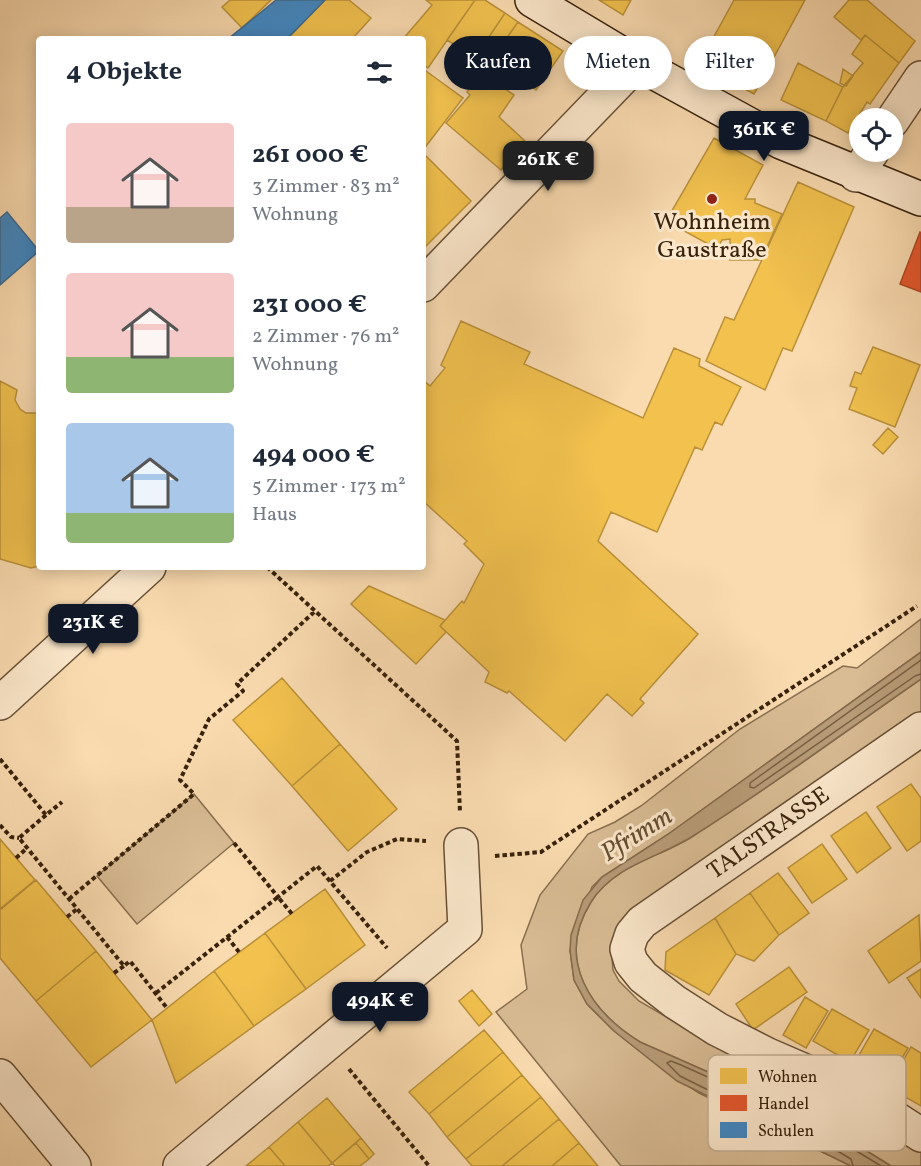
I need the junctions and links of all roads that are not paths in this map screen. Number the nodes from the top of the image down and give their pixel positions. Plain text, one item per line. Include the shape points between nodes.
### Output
1 (532, 0) edge
2 (592, 36) edge
3 (921, 78) edge
4 (672, 82) edge
5 (611, 90) edge
6 (901, 108) edge
7 (864, 163) edge
8 (921, 200) edge
9 (426, 282) edge
10 (146, 570) edge
11 (0, 703) edge
12 (921, 729) edge
13 (461, 852) road end
14 (769, 1055) edge
15 (0, 1076) edge
16 (906, 1125) edge
17 (921, 1135) edge
18 (74, 1166) edge
19 (180, 1166) edge

1 - 2 street
3 - 6 street
4 - 7 street via 781,142
5 - 9 street
7 - 8 street
10 - 11 street
12 - 14 street, TALSTRASSE via 642,922 632,934 627,949 643,977 717,1029
13 - 19 street via 465,929
15 - 18 street
16 - 17 street, TALSTRASSE

